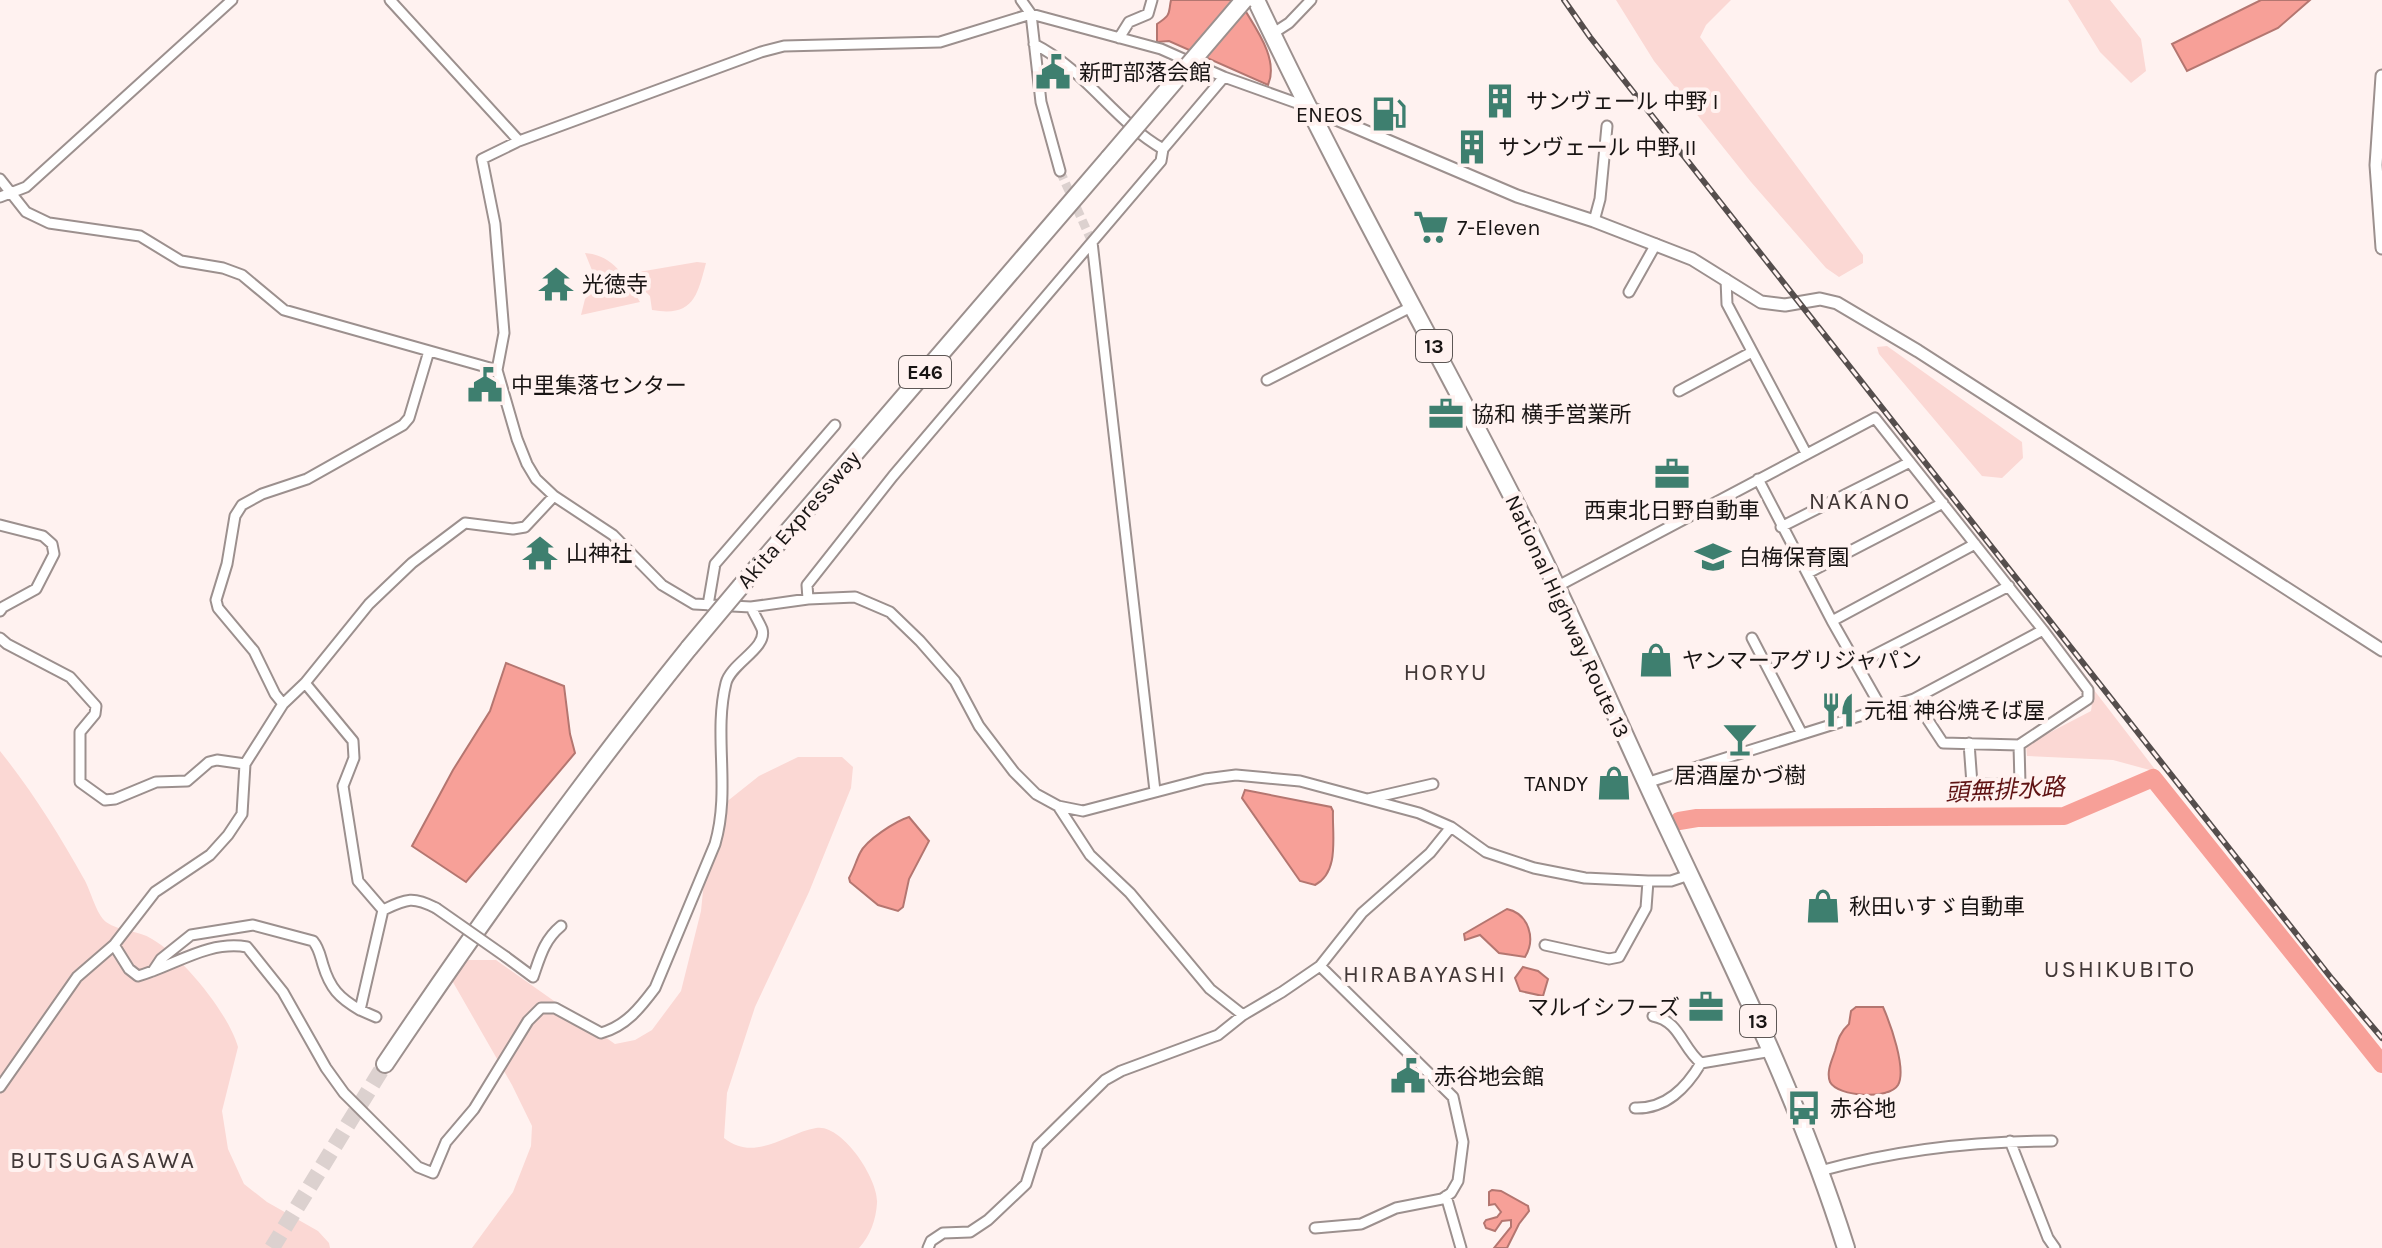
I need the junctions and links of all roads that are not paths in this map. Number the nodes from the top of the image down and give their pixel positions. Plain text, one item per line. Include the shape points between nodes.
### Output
1 (232, 0) edge
2 (390, 0) edge
3 (1021, 0) edge
4 (1152, 0) edge
5 (1244, 0) edge
6 (1256, 0) edge
7 (1311, 0) edge
8 (1031, 14) junction
9 (1272, 34) junction
10 (1119, 38) junction
11 (1034, 44) junction
12 (2382, 76) edge
13 (1224, 77) junction
14 (1308, 107) junction
15 (1607, 126) dead end
16 (519, 141) junction
17 (1163, 149) junction
18 (1060, 171) tunnel mouth
19 (0, 179) edge
20 (5, 195) edge
21 (1594, 221) junction
22 (1092, 242) junction
23 (1656, 244) junction
24 (2382, 248) edge
25 (1726, 279) junction
26 (1629, 292) dead end
27 (1413, 306) junction
28 (429, 351) junction
29 (1752, 352) junction
30 (497, 370) junction
31 (1267, 380) dead end
32 (1679, 391) dead end
33 (835, 425) dead end
34 (1806, 453) junction
35 (1910, 462) junction
36 (1758, 479) junction
37 (554, 496) junction
38 (1943, 503) junction
39 (0, 525) edge
40 (1781, 527) junction
41 (1975, 544) junction
42 (1808, 573) junction
43 (1558, 586) junction
44 (2009, 586) junction
45 (808, 599) junction
46 (708, 605) junction
47 (751, 607) junction
48 (0, 611) edge
49 (1832, 621) junction
50 (2043, 630) junction
51 (0, 638) edge
52 (1752, 638) dead end
53 (2382, 650) edge
54 (1857, 664) junction
55 (305, 683) junction
56 (1914, 699) junction
57 (283, 704) junction
58 (1882, 709) junction
59 (1802, 734) junction
60 (1969, 743) junction
61 (2019, 745) junction
62 (245, 764) junction
63 (1646, 783) junction
64 (1433, 784) dead end
65 (1155, 791) junction
66 (1365, 800) junction
67 (1058, 806) junction
68 (1451, 827) junction
69 (1689, 875) junction
70 (1648, 881) junction
71 (383, 910) junction
72 (561, 926) dead end
73 (114, 945) junction
74 (1545, 945) dead end
75 (1320, 966) junction
76 (153, 971) junction
77 (360, 1010) junction
78 (1243, 1015) junction
79 (1653, 1016) dead end
80 (376, 1017) dead end
81 (1772, 1051) junction
82 (1701, 1063) junction
83 (385, 1064) tunnel mouth
84 (0, 1087) edge
85 (1635, 1108) dead end
86 (2010, 1141) junction
87 (2052, 1141) dead end
88 (1820, 1171) junction
89 (1446, 1196) junction
90 (1315, 1228) dead end
91 (928, 1248) edge
92 (1461, 1248) edge
93 (1846, 1248) edge
94 (2055, 1248) edge

1 - 20 street via 26,187
2 - 16 street
3 - 8 street
4 - 10 street via 1148,14 1129,22
5 - 83 highway, Akita Expressway / E46, bridge via 689,648 557,817
6 - 9 highway, National Highway Route 13 / 13
7 - 9 street
8 - 10 street
8 - 11 street
8 - 16 street via 940,42 784,46
9 - 14 highway, National Highway Route 13 / 13
10 - 13 street via 1161,49
11 - 17 street via 1057,55
11 - 18 street via 1041,102
12 - 24 street via 2376,165
13 - 14 street
13 - 17 street
14 - 21 street via 1517,196
14 - 27 highway, National Highway Route 13 / 13
15 - 21 street
16 - 30 street via 482,159 495,224 504,333
17 - 22 street via 1161,161
19 - 20 street
20 - 28 street via 49,223 140,236 181,261 242,275 284,310
21 - 23 street
22 - 45 street via 893,476 807,585
22 - 65 street
23 - 25 street
23 - 26 street
25 - 29 street via 1727,304
25 - 53 street via 1772,305 1820,299 1855,312
27 - 31 street
27 - 43 highway, National Highway Route 13 / 13
28 - 30 street
28 - 57 street via 403,425 307,479 252,499 235,516 218,608 254,651
29 - 32 street
29 - 34 street
30 - 37 street via 527,464
33 - 46 street via 715,564
34 - 35 street via 1875,418
34 - 36 street
35 - 38 street
35 - 40 street
36 - 40 street
36 - 43 street
37 - 46 street via 613,535 662,585 694,604
37 - 55 street via 525,527 465,523 369,604
38 - 41 street
38 - 42 street
39 - 48 street via 43,536 54,554 36,589
40 - 42 street
41 - 44 street
41 - 49 street
42 - 49 street
43 - 63 highway, National Highway Route 13 / 13
44 - 50 street
44 - 54 street
45 - 47 street
45 - 67 street via 855,597 890,612 955,681 979,726 1014,772
46 - 47 street
47 - 76 street via 762,642 727,679 723,819 655,988 617,1029 601,1033 555,1008 541,1008 446,1142 433,1173 418,1167 344,1093 283,992 247,947 208,949
49 - 54 street
50 - 56 street
50 - 61 street via 2088,690 2088,699
51 - 62 street via 70,677 96,706 80,732 80,782 105,800 156,782 187,781 209,762
52 - 59 street
54 - 58 street
55 - 57 street
55 - 71 street via 353,741 354,758 343,786 358,881
56 - 58 street
56 - 60 street via 1943,743
57 - 62 street
58 - 59 street
59 - 63 street
60 - 61 street
60 - 61 street via 1972,784 2020,784
62 - 73 street via 242,814 228,835 210,855 155,892
63 - 69 highway, National Highway Route 13 / 13
64 - 66 street
65 - 66 street via 1236,775 1300,781
65 - 67 street via 1083,811
66 - 68 street
67 - 78 street via 1090,855 1130,893 1210,989
68 - 70 street via 1486,852 1534,868 1585,878
68 - 75 street via 1430,853 1362,913
69 - 70 street
69 - 81 highway, National Highway Route 13 / 13
70 - 74 street via 1646,908 1619,957
71 - 72 street, bridge via 418,899 533,977 543,948
71 - 77 street
73 - 76 street via 138,976
73 - 84 street via 77,977
75 - 78 street
75 - 89 street via 1453,1097 1463,1142 1458,1181
76 - 77 street via 191,935 253,925 313,941 331,987
77 - 80 street
78 - 91 street via 1218,1035 1105,1080 1038,1146 1026,1184 970,1232 943,1233
79 - 82 street via 1673,1026
81 - 82 street
81 - 88 highway, National Highway Route 13 / 13
82 - 85 street via 1688,1084 1668,1100
86 - 87 street
86 - 88 street via 1866,1158
86 - 94 street
88 - 93 highway, National Highway Route 13 / 13
89 - 90 street via 1396,1208 1361,1224
89 - 92 street

